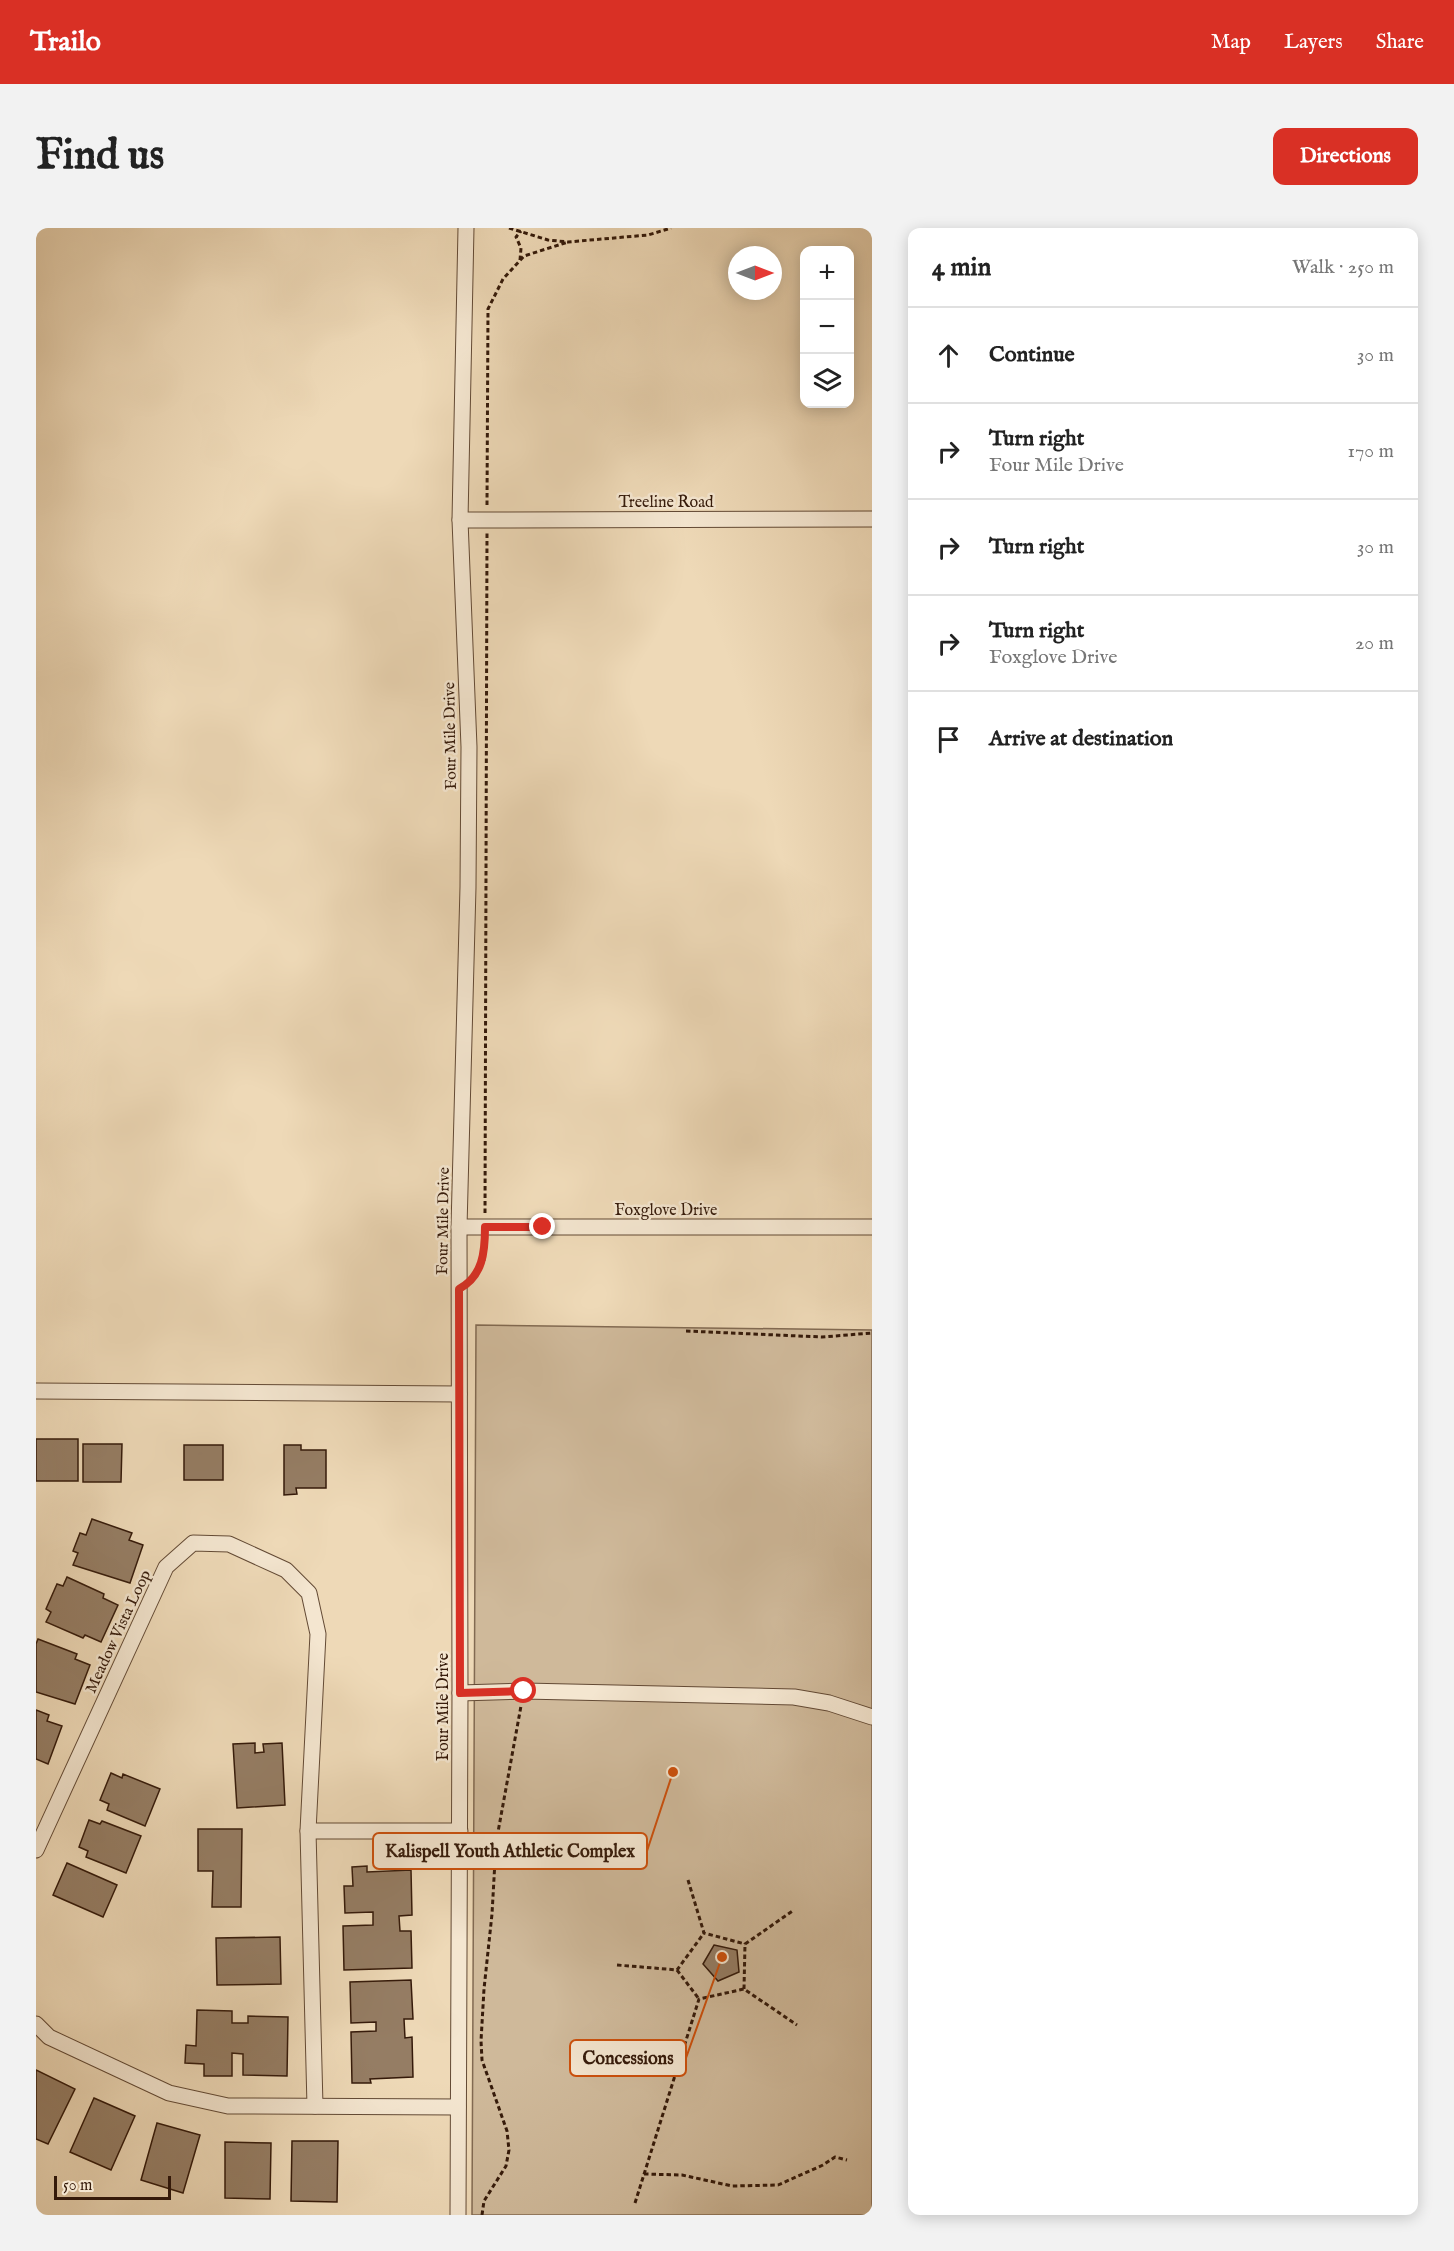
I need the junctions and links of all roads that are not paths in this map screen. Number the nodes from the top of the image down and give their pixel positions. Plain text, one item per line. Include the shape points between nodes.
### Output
1 (466, 228) edge
2 (872, 519) edge
3 (460, 520) junction
4 (459, 1227) junction
5 (872, 1227) edge
6 (36, 1391) edge
7 (459, 1394) junction
8 (460, 1693) junction
9 (872, 1717) edge
10 (308, 1831) junction
11 (460, 1831) junction
12 (36, 1850) edge
13 (36, 2024) edge
14 (315, 2106) junction
15 (458, 2107) junction
16 (458, 2215) edge

1 - 3 street, Four Mile Drive
2 - 3 street, Treeline Road
3 - 4 street, Four Mile Drive via 469,747
4 - 5 street, Foxglove Drive
4 - 7 street, Four Mile Drive
6 - 7 street
7 - 8 street, Four Mile Drive
8 - 9 street via 794,1697
8 - 11 street, Four Mile Drive
10 - 11 street
10 - 12 street, Meadow Vista Loop via 318,1634 309,1593 286,1570 229,1544 194,1543 166,1567
10 - 14 street, Meadow Vista Loop
11 - 15 street, Four Mile Drive
13 - 14 street via 49,2037 169,2093 228,2106
14 - 15 street
15 - 16 street, Four Mile Drive

